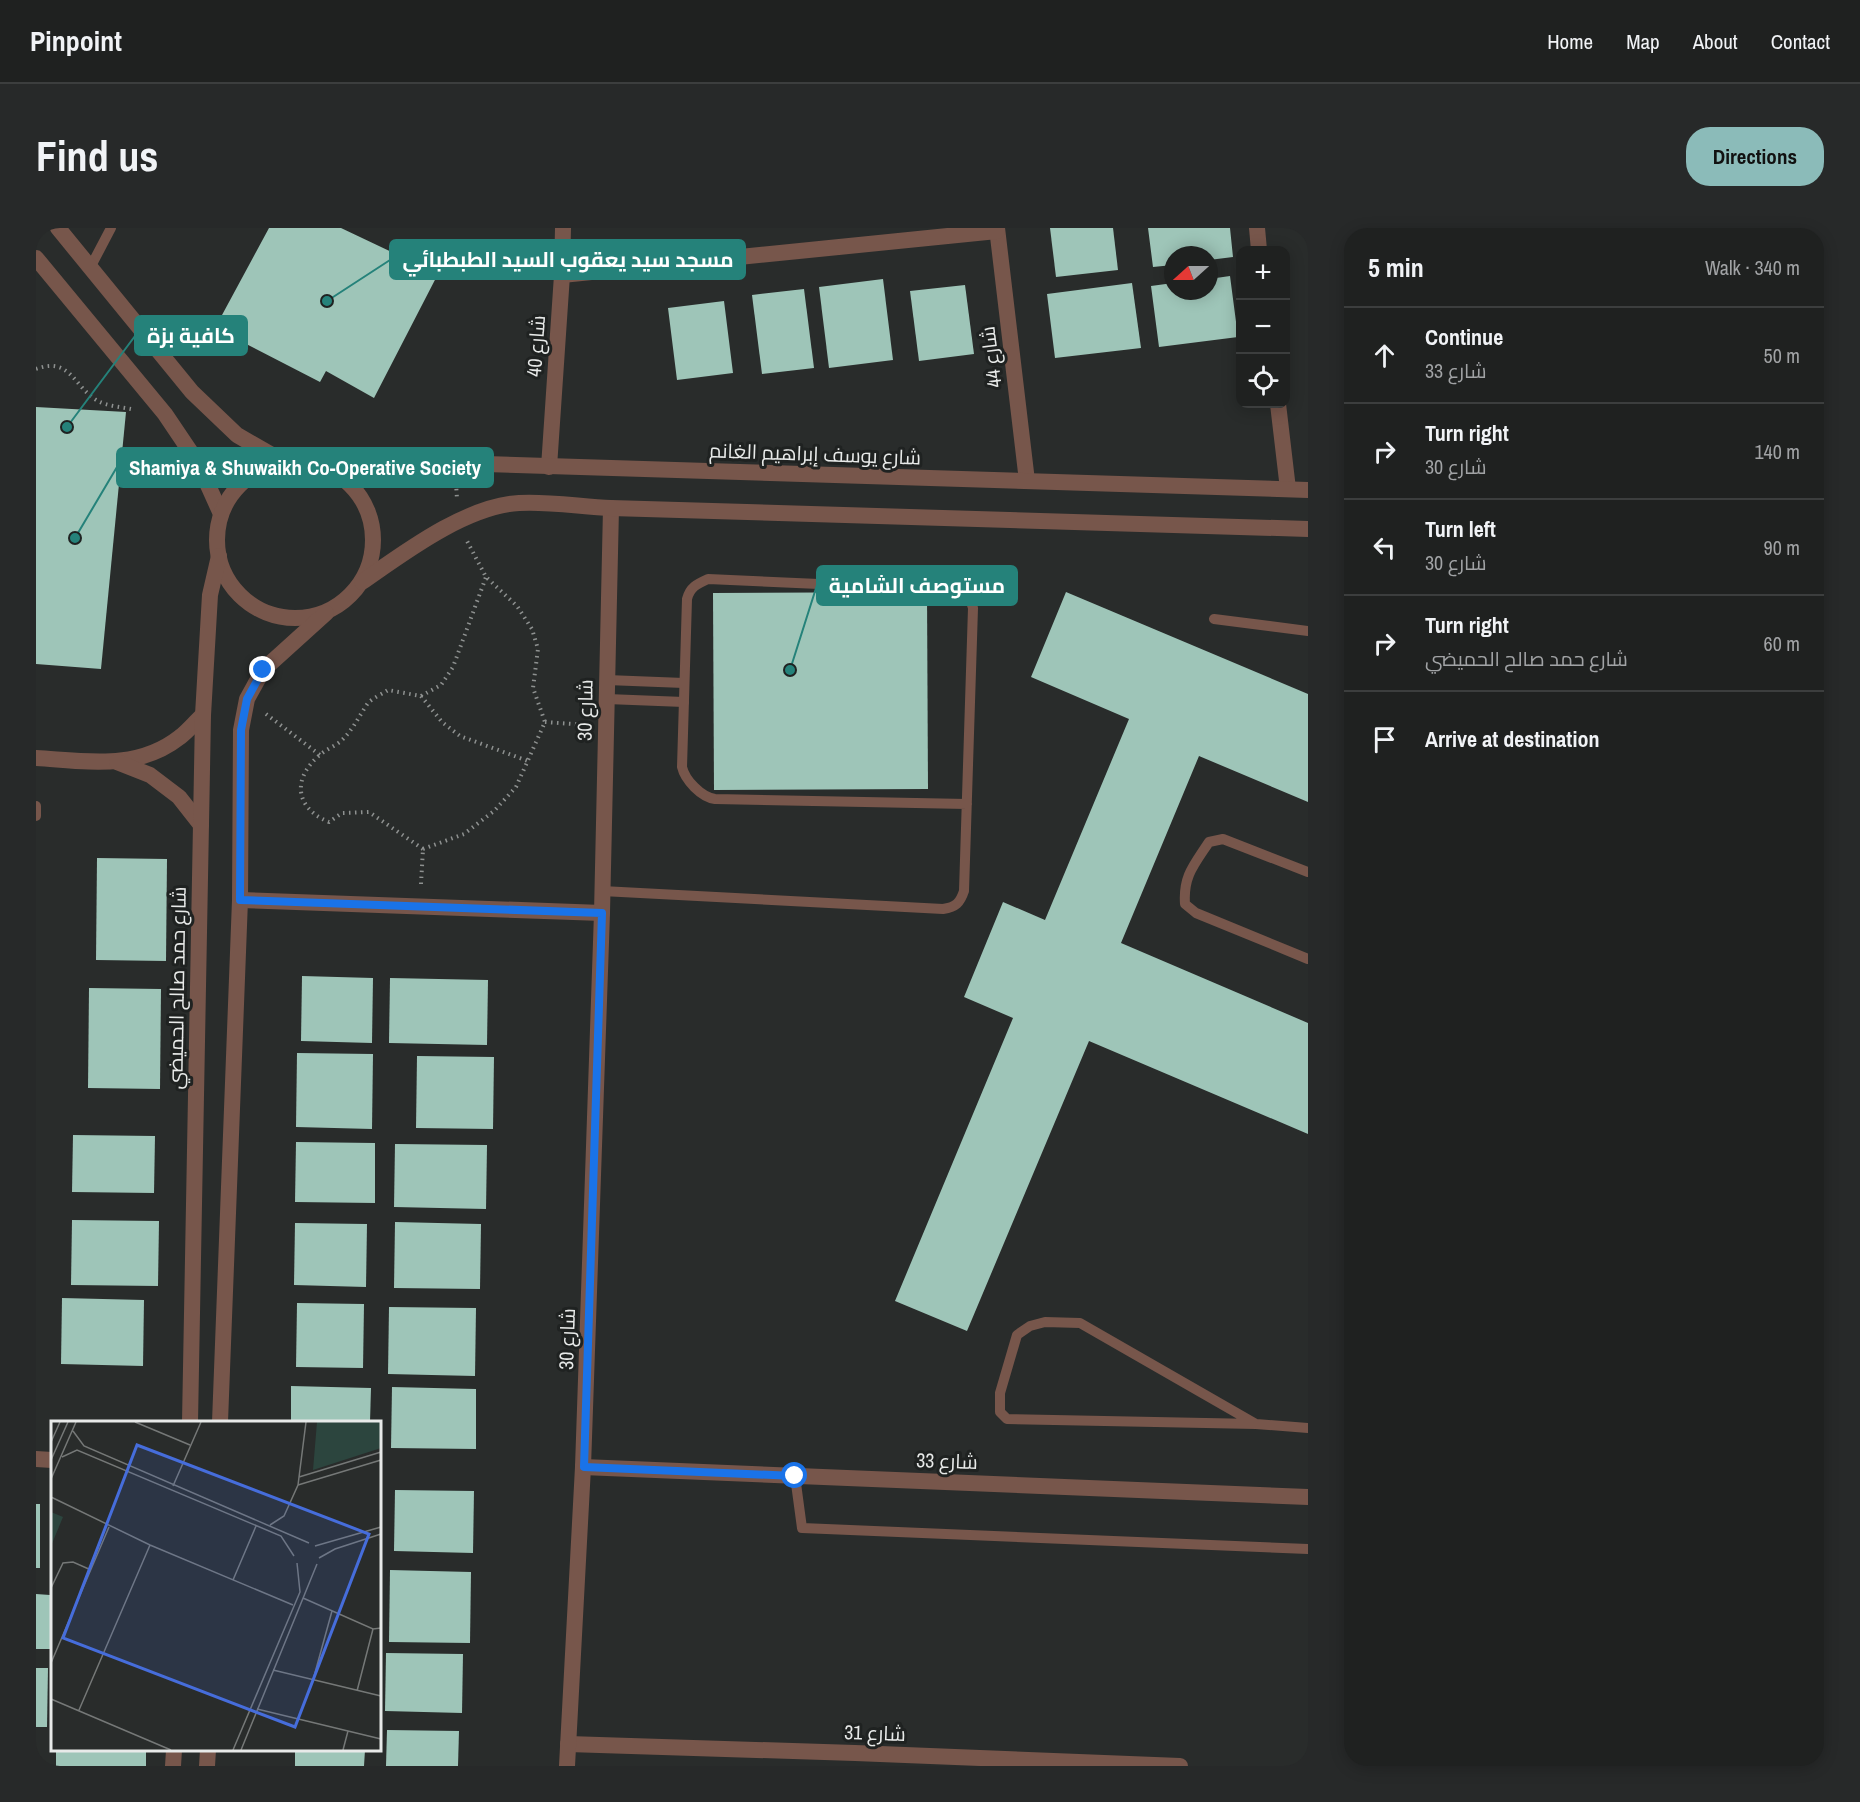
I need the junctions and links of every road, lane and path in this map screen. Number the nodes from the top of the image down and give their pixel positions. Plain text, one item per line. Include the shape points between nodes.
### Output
1 (58, 228) edge
2 (111, 228) edge
3 (563, 228) edge
4 (1257, 228) edge
5 (997, 229) edge
6 (1259, 246) edge
7 (36, 258) edge
8 (90, 268) junction
9 (562, 275) junction
10 (36, 369) edge
11 (1278, 408) edge
12 (165, 414) junction
13 (284, 462) junction
14 (320, 466) junction
15 (549, 466) junction
16 (1027, 481) junction
17 (1288, 489) junction
18 (1308, 490) edge
19 (611, 508) junction
20 (221, 514) junction
21 (1308, 530) edge
22 (219, 556) junction
23 (362, 582) junction
24 (326, 613) junction
25 (1214, 619) dead end
26 (1308, 631) edge
27 (607, 680) junction
28 (684, 683) junction
29 (421, 696) junction
30 (607, 699) junction
31 (684, 702) junction
32 (203, 715) junction
33 (545, 722) junction
34 (606, 727) junction
35 (36, 758) edge
36 (528, 760) junction
37 (117, 762) junction
38 (967, 804) junction
39 (36, 806) edge
40 (36, 816) edge
41 (201, 825) junction
42 (423, 849) junction
43 (1308, 872) edge
44 (602, 891) junction
45 (240, 900) junction
46 (420, 907) junction
47 (602, 913) junction
48 (1308, 960) edge
49 (190, 1421) edge
50 (220, 1421) edge
51 (1256, 1424) junction
52 (1308, 1428) edge
53 (36, 1459) edge
54 (51, 1460) edge
55 (584, 1467) junction
56 (795, 1476) junction
57 (1308, 1497) edge
58 (1308, 1550) edge
59 (568, 1744) junction
60 (174, 1751) edge
61 (208, 1751) edge
62 (855, 1759) edge
63 (173, 1766) edge
64 (207, 1766) edge
65 (567, 1766) edge
66 (1180, 1766) edge

1 - 8 street
2 - 8 lane
3 - 9 street, شارع 40
4 - 6 street
5 - 9 street
5 - 16 street, شارع 44
7 - 12 street
8 - 13 street via 192,393 237,435
9 - 15 street, شارع 40
10 - 12 path via 59,366 99,402
11 - 17 street
12 - 20 street via 198,464
13 - 14 street
13 - 20 street via 245,479
14 - 15 street, شارع يوسف إبراهيم الغانم via 419,462
14 - 23 street via 341,477 358,493 369,514 373,537 371,561
15 - 16 street, شارع يوسف إبراهيم الغانم
16 - 17 street, شارع يوسف إبراهيم الغانم
17 - 18 street, شارع يوسف إبراهيم الغانم
19 - 21 street
19 - 23 street via 519,503 479,512 412,547
19 - 27 street, شارع 30
20 - 22 street
22 - 24 street via 226,578 240,596 259,610 281,617 304,618
22 - 32 street, شارع حمد صالح الحميضي via 210,595
23 - 24 street via 346,600
24 - 45 street via 263,670 247,699 241,730
25 - 26 lane
27 - 28 lane
27 - 30 street, شارع 30
28 - 31 lane
28 - 38 lane via 689,591 708,579 955,590 970,599 973,608
29 - 33 path via 441,685 453,667 486,577 517,606 532,629 538,649 533,688
29 - 36 path via 442,723 460,736
29 - 42 path via 388,690 369,702 346,736 320,755 302,777 301,798 314,816 329,822 342,813 369,812
30 - 31 lane
30 - 34 street, شارع 30
31 - 38 lane via 684,775 710,799
32 - 37 street via 169,744 150,754
32 - 41 street, شارع حمد صالح الحميضي
33 - 34 path
33 - 36 path
34 - 44 street, شارع 30
35 - 37 street
36 - 42 path via 516,787 494,811 464,834
37 - 41 street via 150,775 179,797
38 - 44 lane via 964,891 961,902 954,907
39 - 40 lane
41 - 49 street, شارع حمد صالح الحميضي
42 - 46 path
43 - 48 lane via 1223,839 1209,842 1187,876 1184,888 1185,904 1196,913
44 - 47 street, شارع 30
45 - 46 street
45 - 50 street
46 - 47 street
47 - 55 street, شارع 30
51 - 51 lane via 1007,1419 1000,1412 1000,1393 1017,1335 1045,1322 1080,1323
51 - 52 lane
53 - 54 street
55 - 56 street, شارع 33
55 - 59 street, شارع 30
56 - 57 street, شارع 33
56 - 58 lane via 802,1528
59 - 62 street, شارع 31
59 - 65 street, شارع 30
60 - 63 street
61 - 64 street
62 - 66 street, شارع 31

